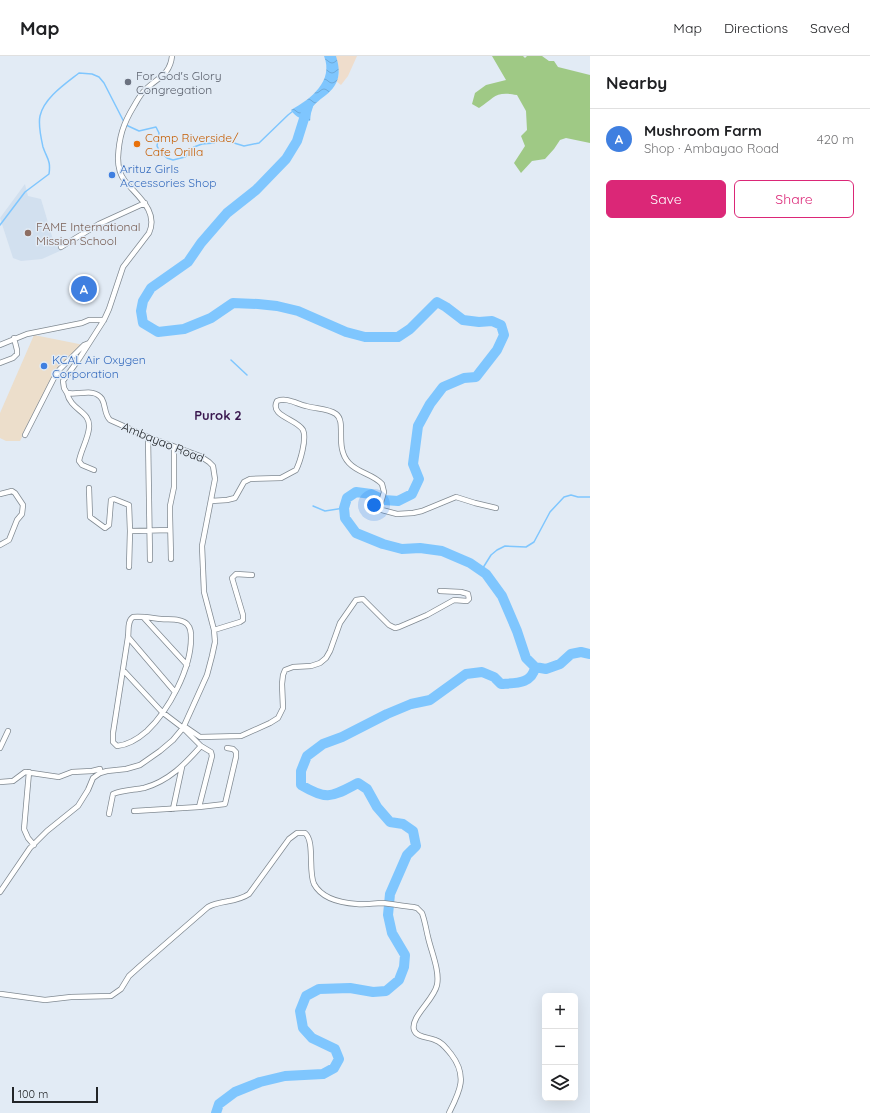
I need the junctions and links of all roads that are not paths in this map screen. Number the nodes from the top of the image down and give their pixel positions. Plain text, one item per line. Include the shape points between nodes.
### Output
1 (172, 56) edge
2 (145, 203) junction
3 (61, 247) dead end
4 (104, 320) junction
5 (14, 338) junction
6 (89, 343) junction
7 (0, 345) edge
8 (0, 363) edge
9 (67, 393) junction
10 (25, 435) dead end
11 (148, 437) junction
12 (174, 447) junction
13 (94, 470) dead end
14 (89, 488) dead end
15 (0, 494) edge
16 (211, 501) junction
17 (496, 508) dead end
18 (170, 530) junction
19 (130, 531) junction
20 (150, 531) junction
21 (0, 545) edge
22 (171, 559) dead end
23 (150, 560) dead end
24 (129, 567) dead end
25 (252, 575) dead end
26 (440, 591) dead end
27 (144, 618) junction
28 (214, 630) junction
29 (128, 637) junction
30 (187, 665) junction
31 (123, 670) junction
32 (175, 692) junction
33 (162, 712) junction
34 (183, 727) junction
35 (8, 731) dead end
36 (201, 746) junction
37 (0, 748) edge
38 (226, 748) dead end
39 (182, 767) junction
40 (100, 768) dead end
41 (29, 772) junction
42 (0, 782) edge
43 (199, 807) junction
44 (173, 808) junction
45 (134, 811) dead end
46 (109, 814) dead end
47 (34, 844) junction
48 (0, 892) edge
49 (0, 994) edge
50 (449, 1113) edge

1 - 2 street via 168,71 144,91 126,119 119,143 120,173
2 - 3 street via 99,224
2 - 4 street via 152,228 123,267
4 - 5 street via 90,320
4 - 6 street
5 - 7 street
5 - 8 street via 17,354
6 - 9 street via 63,381
6 - 10 street via 60,369
9 - 11 street, Ambayao Road via 98,395 110,420
9 - 13 street via 68,400 89,420 89,429 79,461
11 - 12 street, Ambayao Road
11 - 20 street
12 - 16 street, Ambayao Road via 200,456 213,466 215,479
12 - 18 street
14 - 19 street via 92,519 108,528 111,500 127,503 130,507
15 - 21 street via 12,491 23,509 9,540
16 - 17 street via 235,498 244,482 250,479 281,478 296,470 305,438 304,432 276,408 277,401 284,399 336,414 341,422 340,445 344,457 355,468 382,484 382,510 397,514 413,513 456,497
16 - 28 street, Ambayao Road via 204,530 202,558 204,592
18 - 20 street
18 - 22 street
19 - 20 street
19 - 24 street
20 - 23 street
25 - 28 street via 236,574 232,578 243,620
26 - 34 street via 467,593 469,599 454,600 395,628 389,626 363,599 356,600 340,623 326,658 320,663 285,670 282,675 283,708 278,718 270,723 241,736 205,738
27 - 29 street via 136,617 130,620
27 - 30 street
27 - 30 street via 183,621 190,627 191,646
28 - 34 street, Ambayao Road via 214,649 207,675
29 - 31 street
29 - 32 street
30 - 32 street
31 - 33 street
31 - 33 street via 113,733 115,744 123,745 138,737 148,730
32 - 33 street
33 - 34 street
34 - 36 street
34 - 47 street, Ambayao Road via 173,740 140,765 126,770 107,771 93,778 78,806
35 - 37 street
36 - 39 street
36 - 43 street via 211,752 212,756
38 - 43 street via 233,749 236,757 225,804
39 - 44 street
39 - 46 street via 158,783 113,794
40 - 41 street via 89,772 72,772 59,777
41 - 42 street via 13,781
41 - 47 street via 24,829
43 - 44 street
44 - 45 street
47 - 48 street, Ambayao Road
49 - 50 street via 45,1000 111,996 121,989 129,976 208,907 249,894 289,838 297,833 305,833 309,839 314,883 322,893 336,901 417,908 422,913 435,965 437,986 432,998 416,1016 413,1026 420,1036 444,1045 460,1069 460,1088

